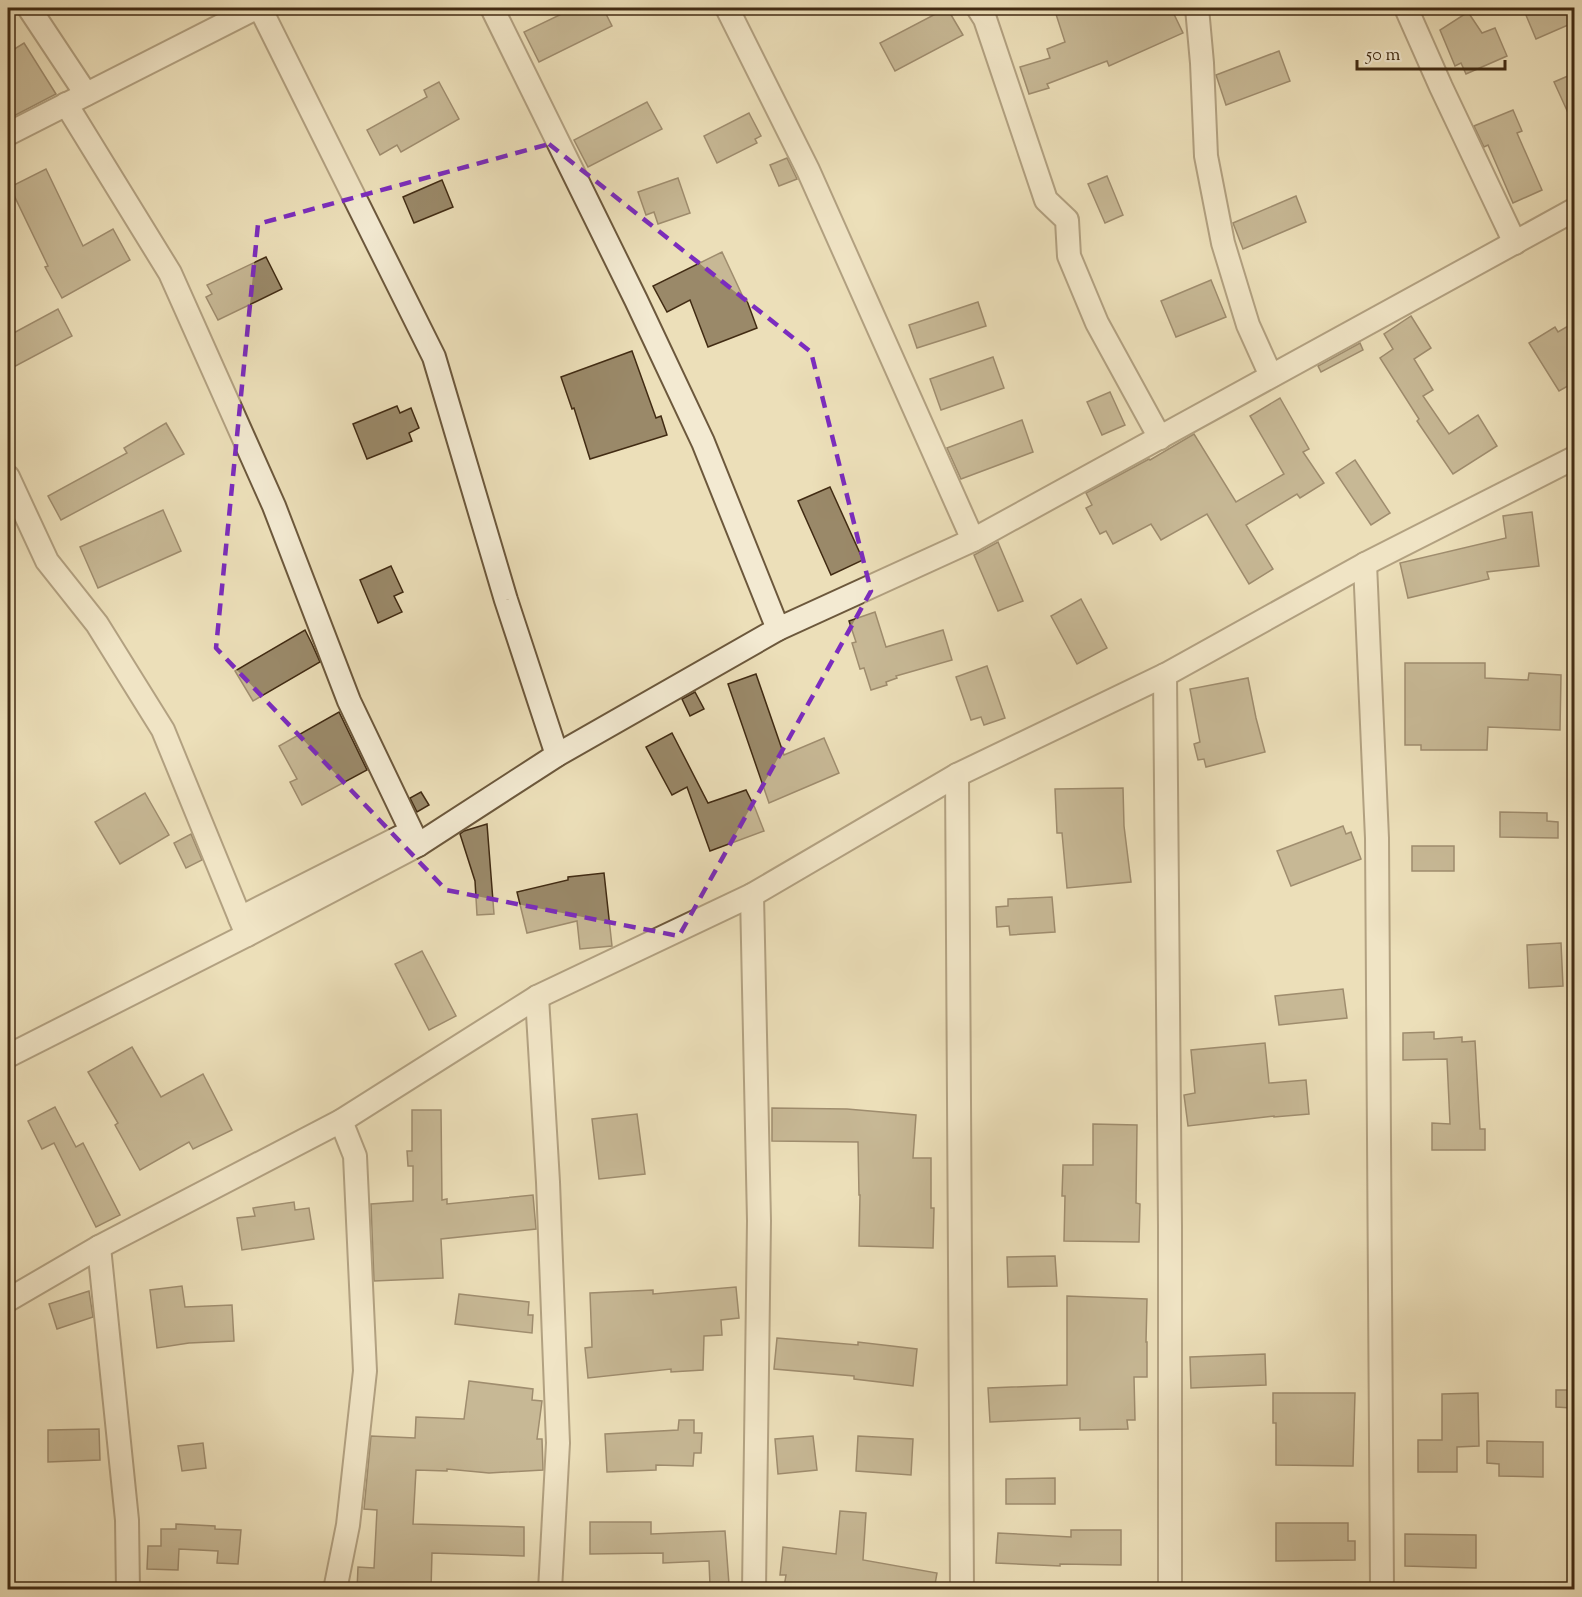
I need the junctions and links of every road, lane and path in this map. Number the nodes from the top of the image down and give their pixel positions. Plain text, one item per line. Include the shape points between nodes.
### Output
1 (29, 8) edge
2 (258, 8) edge
3 (492, 8) edge
4 (727, 8) edge
5 (978, 8) edge
6 (1197, 8) edge
7 (1406, 8) edge
8 (86, 94) junction
9 (66, 104) junction
10 (8, 134) edge
11 (1575, 210) edge
12 (1515, 243) junction
13 (1271, 376) junction
14 (1160, 438) junction
15 (1575, 458) edge
16 (8, 477) edge
17 (973, 540) junction
18 (1365, 564) junction
19 (778, 629) junction
20 (1166, 675) junction
21 (557, 755) junction
22 (957, 775) junction
23 (415, 838) junction
24 (752, 895) junction
25 (244, 927) junction
26 (537, 997) junction
27 (8, 1056) edge
28 (341, 1121) junction
29 (99, 1247) junction
30 (8, 1300) edge
31 (128, 1590) edge
32 (335, 1590) edge
33 (550, 1590) edge
34 (754, 1590) edge
35 (962, 1590) edge
36 (1170, 1590) edge
37 (1382, 1590) edge

1 - 8 street
2 - 8 street
2 - 21 street via 434,357
3 - 19 street via 703,442
4 - 17 street via 808,170
5 - 14 street via 1046,200 1067,220 1069,256 1097,323
6 - 13 street via 1206,156 1221,232 1248,325
7 - 12 street
8 - 9 street
9 - 10 street
9 - 23 street via 170,273 274,506 349,701
11 - 12 street
12 - 13 street
13 - 14 street
14 - 17 street
15 - 18 street
16 - 25 street via 47,561 97,624 163,730
17 - 19 street
18 - 20 street
18 - 37 street via 1377,838
19 - 21 street
20 - 22 street
20 - 36 street
21 - 23 street
22 - 24 street
22 - 35 street
23 - 25 street
24 - 26 street
24 - 34 street via 759,1221
25 - 27 street
26 - 28 street
26 - 33 street via 558,1443
28 - 29 street
28 - 32 street via 355,1156 365,1371 348,1526
29 - 30 street
29 - 31 street via 128,1520

